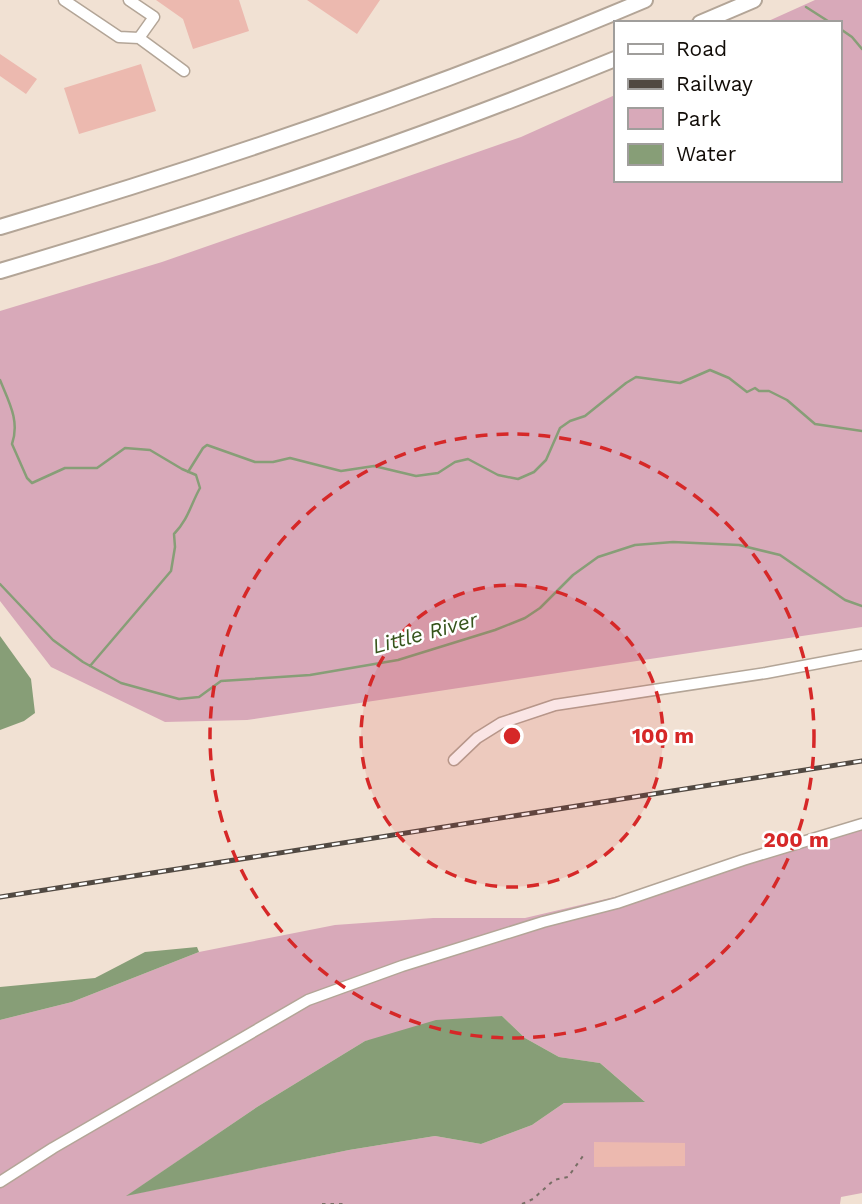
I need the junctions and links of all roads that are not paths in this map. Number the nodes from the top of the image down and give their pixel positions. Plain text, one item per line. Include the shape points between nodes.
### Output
1 (64, 0) edge
2 (129, 0) edge
3 (645, 0) edge
4 (754, 0) edge
5 (705, 21) edge
6 (139, 38) junction
7 (614, 59) edge
8 (184, 71) dead end
9 (0, 227) edge
10 (0, 271) edge
11 (862, 655) edge
12 (454, 760) dead end
13 (862, 824) edge
14 (0, 1182) edge

1 - 6 street via 119,37
2 - 6 street via 154,17
3 - 9 highway via 322,125
4 - 5 highway
6 - 8 street
7 - 10 highway via 301,178
11 - 12 street via 555,705 501,723
13 - 14 street via 402,966 308,1000

